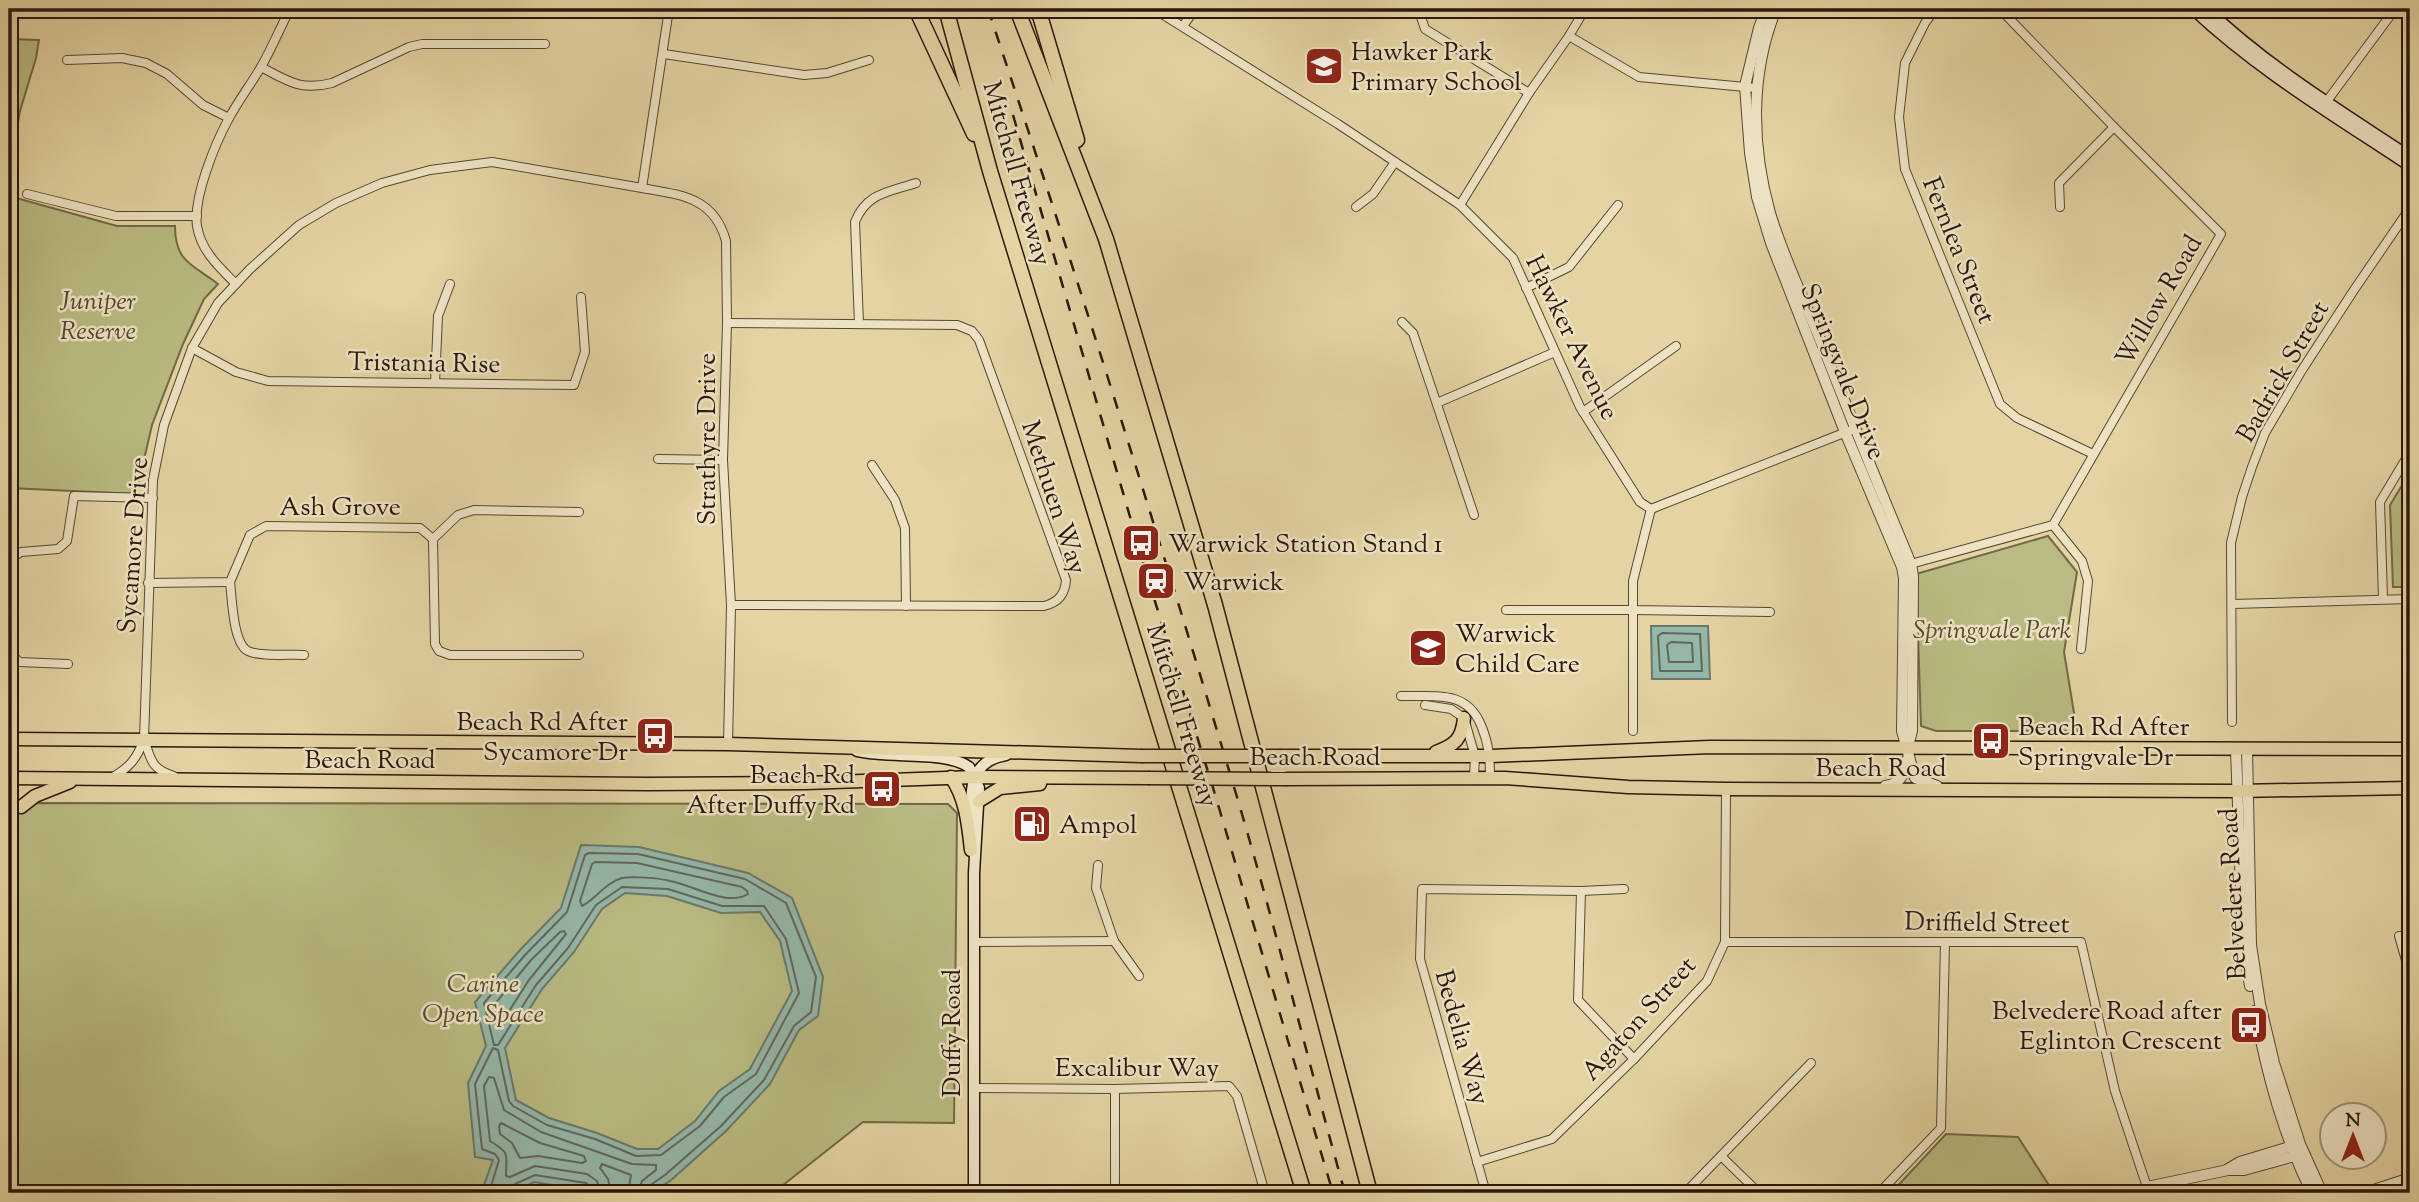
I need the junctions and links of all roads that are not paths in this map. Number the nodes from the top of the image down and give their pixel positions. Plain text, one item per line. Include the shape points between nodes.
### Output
1 (290, 9) edge
2 (669, 9) edge
3 (916, 9) edge
4 (946, 9) edge
5 (1017, 9) edge
6 (1038, 9) edge
7 (1154, 9) edge
8 (1195, 9) edge
9 (1426, 9) edge
10 (1585, 9) edge
11 (1766, 9) edge
12 (1776, 9) edge
13 (1935, 9) edge
14 (2000, 9) edge
15 (2193, 9) edge
16 (2207, 9) edge
17 (2395, 9) edge
18 (1183, 26) junction
19 (1569, 36) junction
20 (545, 44) dead end
21 (664, 54) junction
22 (67, 60) dead end
23 (869, 60) dead end
24 (261, 67) junction
25 (1745, 86) junction
26 (1756, 88) junction
27 (1529, 93) junction
28 (2324, 105) junction
29 (229, 118) junction
30 (2114, 127) junction
31 (2410, 157) edge
32 (1395, 162) junction
33 (2410, 166) edge
34 (990, 171) junction
35 (916, 183) dead end
36 (642, 188) junction
37 (27, 194) dead end
38 (2410, 198) edge
39 (1460, 205) junction
40 (1618, 205) dead end
41 (1356, 207) dead end
42 (2060, 207) dead end
43 (2410, 208) edge
44 (197, 216) junction
45 (2399, 222) junction
46 (1106, 239) junction
47 (236, 284) junction
48 (450, 284) dead end
49 (1526, 288) junction
50 (581, 297) dead end
51 (1402, 322) dead end
52 (727, 323) junction
53 (859, 324) junction
54 (1676, 346) dead end
55 (192, 348) junction
56 (1555, 352) junction
57 (435, 383) junction
58 (1437, 403) junction
59 (1583, 412) junction
60 (1850, 431) junction
61 (2410, 452) edge
62 (2093, 454) junction
63 (659, 459) dead end
64 (723, 460) junction
65 (872, 465) dead end
66 (153, 498) junction
67 (1651, 509) junction
68 (579, 512) dead end
69 (1474, 515) dead end
70 (2053, 524) junction
71 (433, 539) junction
72 (1906, 565) junction
73 (230, 582) junction
74 (148, 583) junction
75 (2383, 599) junction
76 (2410, 599) edge
77 (2232, 604) junction
78 (732, 605) junction
79 (906, 606) junction
80 (1506, 610) dead end
81 (1633, 610) junction
82 (1770, 612) dead end
83 (9, 645) edge
84 (2081, 649) dead end
85 (9, 651) edge
86 (304, 654) dead end
87 (579, 654) dead end
88 (68, 664) dead end
89 (1401, 696) dead end
90 (1425, 705) dead end
91 (1465, 718) junction
92 (2232, 722) dead end
93 (1633, 731) dead end
94 (144, 739) junction
95 (9, 740) edge
96 (728, 744) junction
97 (844, 748) junction
98 (1908, 748) junction
99 (2241, 749) junction
100 (2410, 749) edge
101 (1022, 753) junction
102 (1426, 756) junction
103 (1475, 756) junction
104 (1490, 756) junction
105 (975, 777) junction
106 (9, 778) edge
107 (951, 778) junction
108 (1106, 778) junction
109 (1474, 778) junction
110 (1490, 778) junction
111 (76, 779) junction
112 (107, 780) junction
113 (189, 780) junction
114 (2410, 788) edge
115 (1726, 789) junction
116 (1869, 789) junction
117 (1959, 789) junction
118 (2242, 791) junction
119 (979, 801) junction
120 (21, 807) dead end
121 (971, 850) junction
122 (1098, 865) dead end
123 (974, 873) junction
124 (1624, 889) dead end
125 (1581, 891) junction
126 (2410, 936) edge
127 (1114, 941) junction
128 (973, 942) junction
129 (1725, 942) junction
130 (1945, 942) junction
131 (2410, 974) edge
132 (1139, 976) dead end
133 (1634, 1059) junction
134 (1811, 1063) dead end
135 (974, 1088) junction
136 (1115, 1089) junction
137 (2297, 1150) junction
138 (1721, 1156) junction
139 (1477, 1162) junction
140 (2410, 1177) edge
141 (2147, 1187) junction
142 (974, 1193) edge
143 (1115, 1193) edge
144 (1265, 1193) edge
145 (1304, 1193) edge
146 (1370, 1193) edge
147 (1486, 1193) edge
148 (1685, 1193) edge
149 (1759, 1193) edge
150 (1879, 1193) edge
151 (2137, 1193) edge
152 (2312, 1193) edge
153 (2322, 1193) edge
154 (2361, 1193) edge

1 - 24 street
2 - 21 street
3 - 34 highway
4 - 34 highway, Mitchell Freeway
5 - 46 highway, Mitchell Freeway
6 - 46 highway
7 - 18 street, Hawker Avenue
8 - 18 street
9 - 27 street via 1421,17 1425,29
10 - 19 street
11 - 25 street, Springvale Drive
12 - 26 street, Springvale Drive via 1767,30
13 - 62 street, Fernlea Street via 1905,63 1899,117 1905,169 2000,404 2017,418
14 - 30 street, Willow Road
15 - 28 main road via 2247,57
16 - 28 main road
17 - 28 street
18 - 32 street, Hawker Avenue
19 - 25 street via 1639,77
19 - 27 street
20 - 24 street via 422,44 332,83 308,87
21 - 23 street via 804,75
21 - 36 street
22 - 29 street via 122,58 146,63 167,74 203,105
24 - 29 street
25 - 26 street
25 - 60 street, Springvale Drive via 1750,153 1762,216
26 - 60 street, Springvale Drive via 1759,152 1770,214
27 - 39 street
28 - 31 main road
28 - 33 main road
29 - 44 street via 209,167
30 - 42 street via 2059,183
30 - 62 street, Willow Road via 2221,234
32 - 39 street, Hawker Avenue
32 - 41 street via 1373,194
34 - 145 highway, Mitchell Freeway
35 - 53 street via 871,198 860,209 855,222
36 - 47 street, Sycamore Drive via 492,162 430,170 382,183 336,203 299,225
36 - 52 street, Strathyre Drive via 696,201 718,222 727,251
37 - 44 street via 116,216
38 - 45 street, Badrick Street
39 - 49 street, Hawker Avenue via 1513,258
40 - 49 street via 1569,267
43 - 45 street, Badrick Street
44 - 47 street via 208,255
45 - 77 street, Badrick Street via 2265,433 2231,543
46 - 146 highway, Mitchell Freeway via 1215,605
47 - 55 street, Sycamore Drive via 218,303
48 - 57 street via 438,316
49 - 56 street, Hawker Avenue
50 - 57 street, Tristania Rise via 585,352 574,385
51 - 58 street via 1413,333
52 - 53 street, Methuen Way
52 - 64 street, Strathyre Drive
53 - 79 street, Methuen Way via 957,325 975,333 1066,580 1061,597 1044,606
54 - 59 street
55 - 57 street, Tristania Rise via 236,372 268,381
55 - 66 street, Sycamore Drive via 164,425
56 - 58 street
56 - 59 street, Hawker Avenue
58 - 69 street
59 - 67 street, Hawker Avenue via 1640,502
60 - 67 street
60 - 72 street, Springvale Drive
61 - 75 street via 2380,502
62 - 70 street, Willow Road
63 - 64 street
64 - 78 street, Strathyre Drive
65 - 79 street via 895,500 905,527
66 - 74 street, Sycamore Drive
66 - 83 street via 74,496 67,541 58,549 21,552 10,559
67 - 81 street via 1633,581
68 - 71 street via 474,510 458,515
70 - 72 street
70 - 84 street via 2082,561 2088,581
71 - 73 street, Ash Grove via 420,527 266,526 250,535
71 - 87 street, Ash Grove via 435,644 439,651
72 - 98 street, Springvale Drive via 1902,731
73 - 74 street
73 - 86 street via 241,646 249,652
74 - 94 street, Sycamore Drive
75 - 76 street
75 - 77 street
77 - 92 street, Badrick Street
78 - 79 street, Methuen Way
78 - 96 street, Strathyre Drive
80 - 81 street
81 - 82 street
81 - 93 street
85 - 88 street via 19,662
89 - 104 street via 1463,701 1475,712
90 - 91 street via 1451,709
91 - 102 main road via 1457,743
91 - 103 street
94 - 95 main road, Beach Road
94 - 96 main road, Beach Road
94 - 112 street, Sycamore Drive via 128,769
94 - 113 street, Sycamore Drive via 156,768
96 - 97 main road, Beach Road
97 - 101 main road, Beach Road
97 - 105 main road via 876,756 953,759 969,767
98 - 99 main road, Beach Road
98 - 104 main road, Beach Road via 1684,748
98 - 116 street, Springvale Drive via 1901,779
98 - 117 street, Springvale Drive via 1914,778
99 - 100 main road, Beach Road
99 - 118 street, Belvedere Road
101 - 102 main road, Beach Road, bridge
101 - 105 main road via 994,757
102 - 103 main road, Beach Road
103 - 104 main road, Beach Road
103 - 109 street
104 - 110 street
105 - 107 main road, Beach Road
105 - 108 main road, Beach Road
105 - 119 main road, Duffy Road
105 - 121 main road, Duffy Road
106 - 111 main road, Beach Road
107 - 113 main road, Beach Road via 806,783
107 - 121 main road via 962,796
108 - 109 main road, Beach Road, bridge
108 - 119 main road via 1000,788
109 - 110 main road, Beach Road
110 - 115 main road, Beach Road
111 - 112 main road, Beach Road
111 - 120 main road
112 - 113 main road, Beach Road
114 - 118 main road, Beach Road
115 - 116 main road, Beach Road
115 - 129 street, Agaton Street
116 - 117 main road, Beach Road
117 - 118 main road, Beach Road
118 - 137 street, Belvedere Road via 2243,947 2265,1065
119 - 123 main road, Duffy Road
121 - 123 main road, Duffy Road
122 - 127 street via 1096,888
123 - 128 main road, Duffy Road
124 - 125 street
125 - 133 street via 1578,1000
125 - 139 street, Bedelia Way via 1422,889 1420,959
126 - 131 street via 2399,936
127 - 128 street
127 - 132 street
128 - 135 main road, Duffy Road
129 - 130 street, Driffield Street
129 - 133 street, Agaton Street via 1707,981
130 - 141 street, Driffield Street via 2081,942 2115,1091
130 - 150 street via 1941,1128
133 - 139 street, Agaton Street via 1552,1139
134 - 138 street
135 - 136 street, Excalibur Way
135 - 142 main road, Duffy Road
136 - 143 street
136 - 144 street, Excalibur Way via 1229,1086 1238,1101
137 - 141 street via 2245,1170
137 - 152 street, Belvedere Road
137 - 153 street, Belvedere Road
138 - 148 street
138 - 149 street
139 - 147 street, Bedelia Way
140 - 154 street
141 - 151 street

